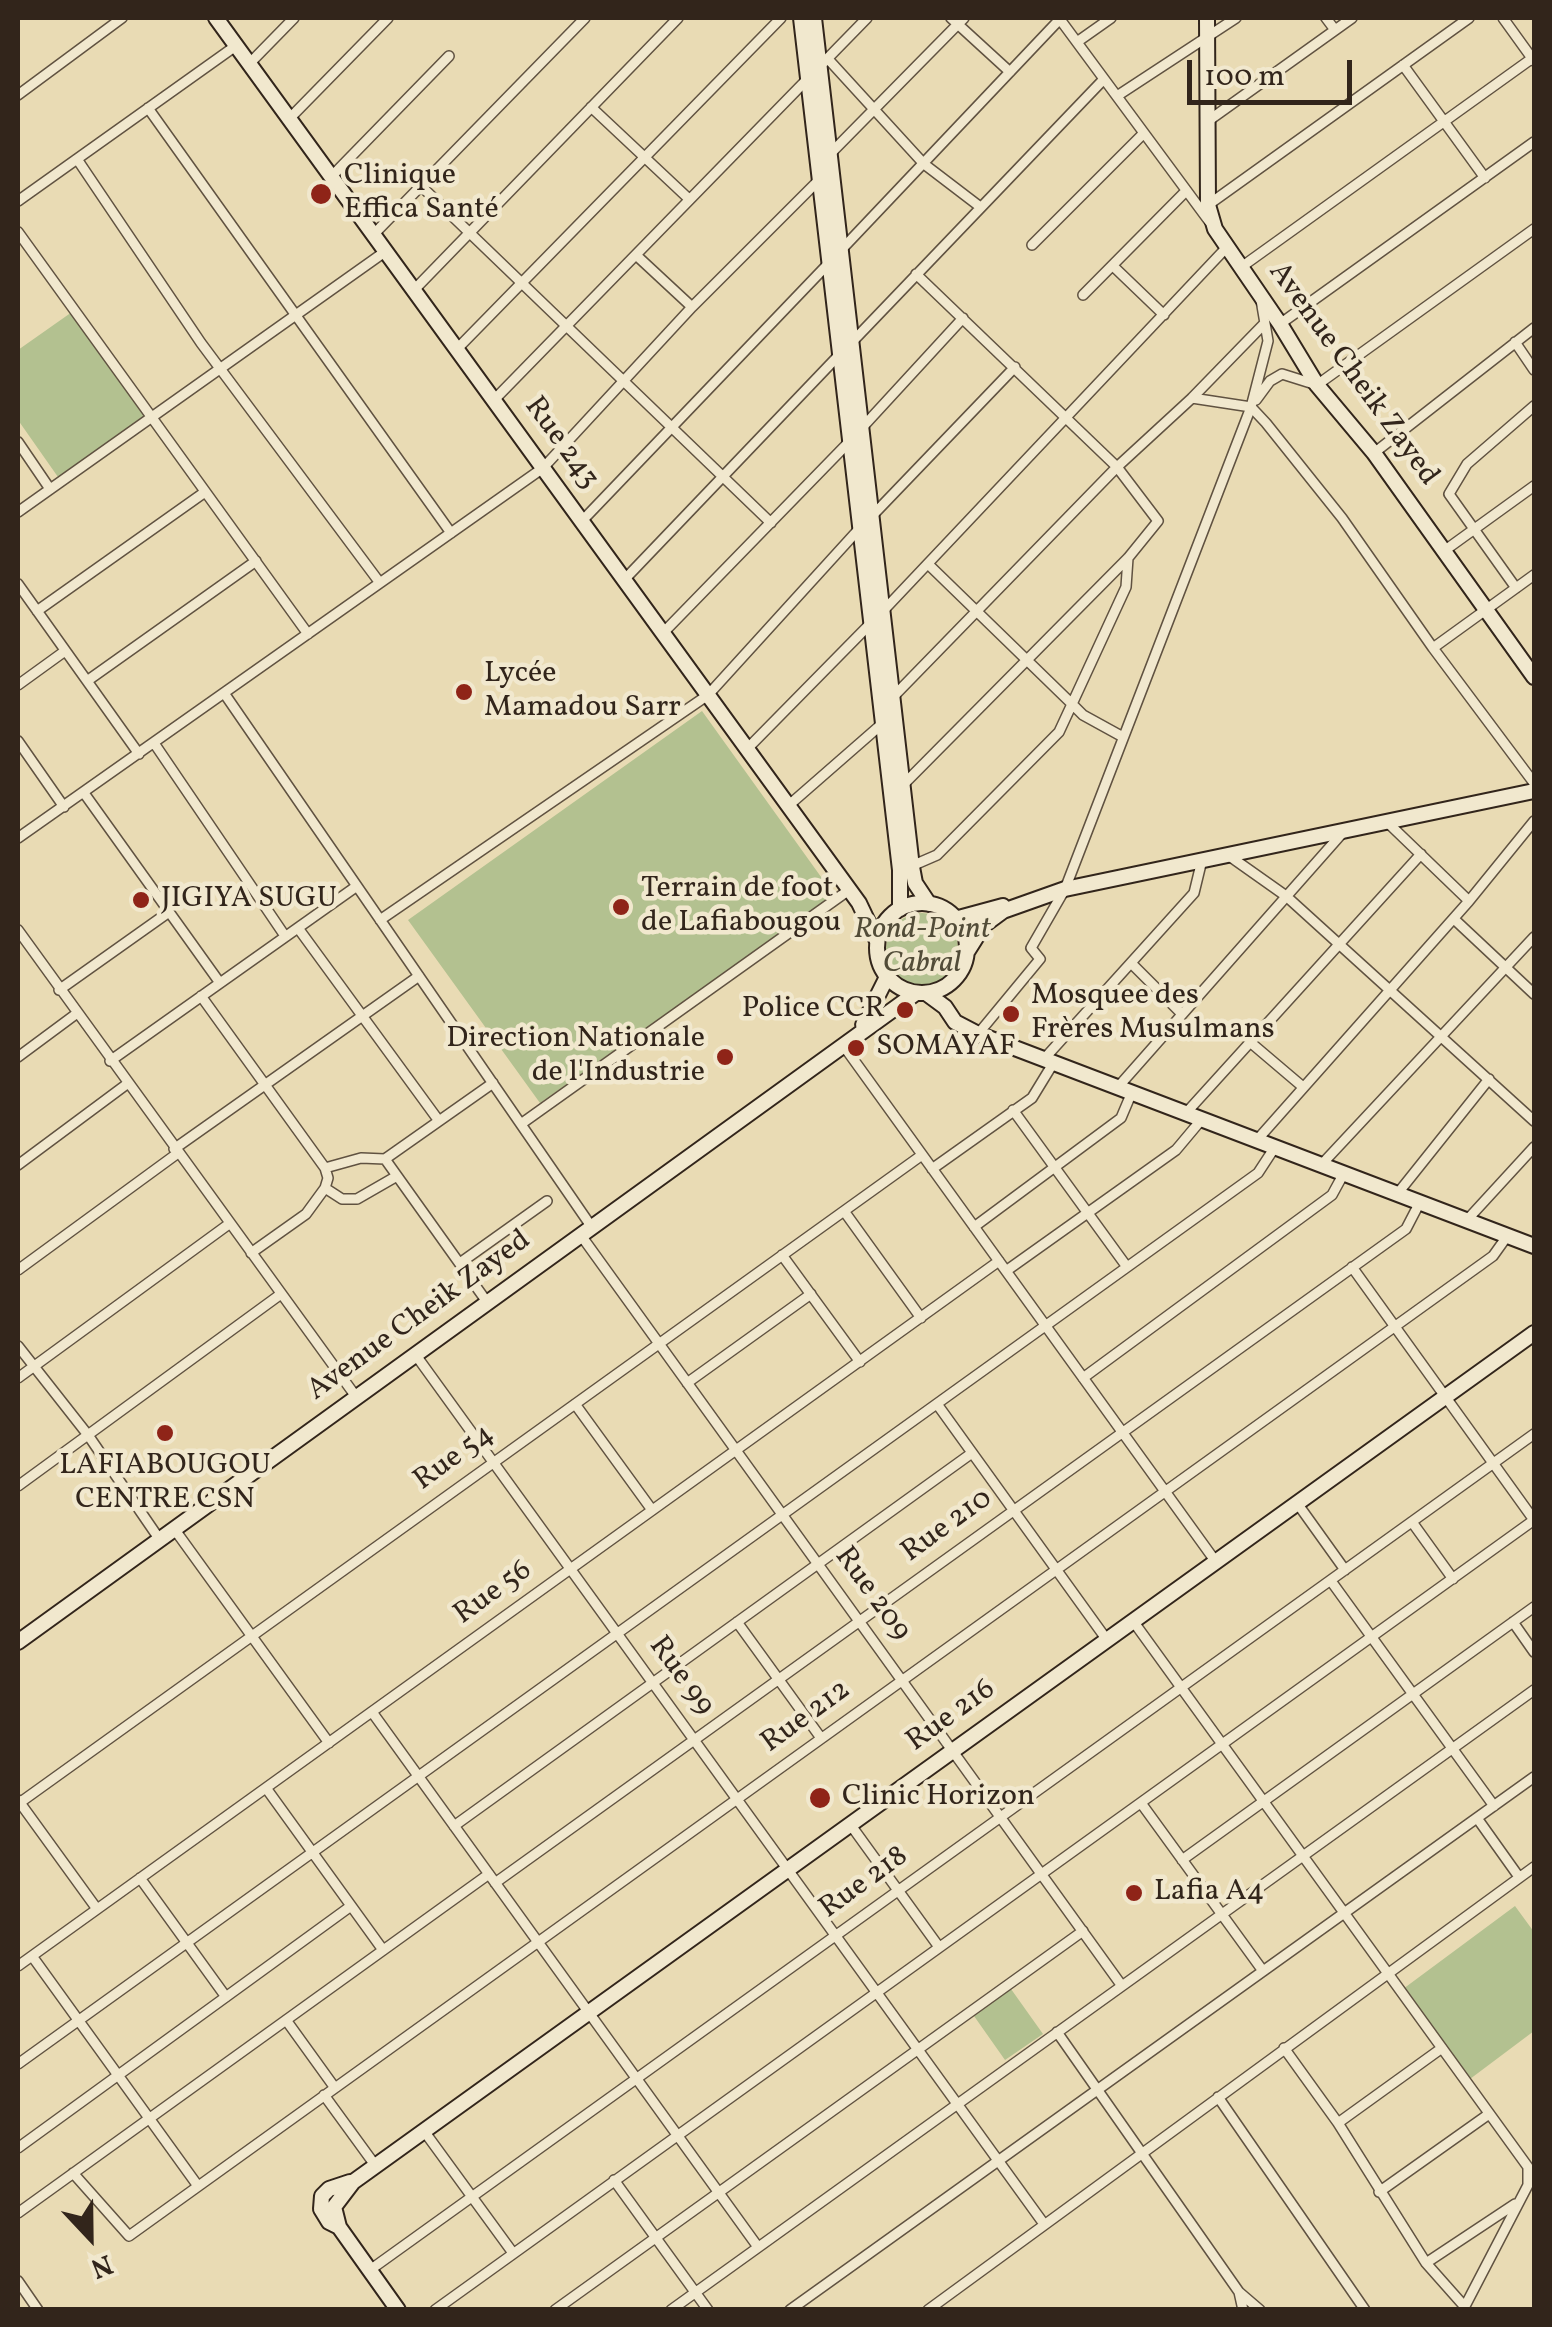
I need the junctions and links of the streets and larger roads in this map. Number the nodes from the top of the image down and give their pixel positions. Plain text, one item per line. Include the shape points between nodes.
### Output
1 (122, 18) edge
2 (216, 18) edge
3 (294, 18) edge
4 (388, 18) edge
5 (585, 18) edge
6 (678, 18) edge
7 (781, 18) edge
8 (802, 18) edge
9 (814, 18) edge
10 (866, 18) edge
11 (1059, 18) edge
12 (1112, 18) edge
13 (1207, 18) edge
14 (1236, 18) edge
15 (1326, 18) edge
16 (1352, 18) edge
17 (1469, 18) edge
18 (1503, 18) edge
19 (957, 20) edge
20 (1335, 30) junction
21 (1207, 38) junction
22 (1077, 42) junction
23 (237, 45) junction
24 (449, 56) dead end
25 (1534, 59) edge
26 (250, 62) junction
27 (825, 62) junction
28 (1403, 65) junction
29 (1010, 72) junction
30 (808, 78) junction
31 (1104, 79) junction
32 (18, 95) edge
33 (1117, 96) junction
34 (590, 107) junction
35 (148, 108) junction
36 (874, 110) junction
37 (290, 118) junction
38 (1207, 122) junction
39 (1444, 122) junction
40 (1144, 133) junction
41 (1534, 142) edge
42 (832, 152) junction
43 (645, 158) junction
44 (77, 159) junction
45 (924, 164) junction
46 (332, 176) junction
47 (1484, 178) junction
48 (820, 179) junction
49 (421, 186) junction
50 (1186, 191) junction
51 (689, 199) junction
52 (18, 201) edge
53 (1208, 204) junction
54 (979, 206) junction
55 (1215, 229) junction
56 (1534, 229) edge
57 (18, 232) edge
58 (470, 233) junction
59 (374, 234) junction
60 (1032, 245) dead end
61 (1227, 247) junction
62 (843, 248) junction
63 (386, 251) junction
64 (636, 254) junction
65 (830, 261) junction
66 (1113, 266) junction
67 (1240, 268) junction
68 (916, 274) junction
69 (522, 284) junction
70 (414, 290) junction
71 (1084, 295) dead end
72 (1261, 299) junction
73 (692, 307) junction
74 (296, 315) junction
75 (1164, 315) junction
76 (963, 318) junction
77 (1264, 324) junction
78 (1280, 324) junction
79 (565, 328) junction
80 (1534, 328) edge
81 (854, 340) junction
82 (1515, 342) junction
83 (457, 349) junction
84 (841, 353) junction
85 (1014, 367) junction
86 (221, 368) junction
87 (1534, 370) edge
88 (622, 382) junction
89 (1317, 385) junction
90 (1192, 398) junction
91 (494, 400) junction
92 (1534, 406) edge
93 (1251, 407) junction
94 (152, 417) junction
95 (1068, 418) junction
96 (672, 428) junction
97 (857, 434) junction
98 (18, 442) edge
99 (1374, 453) junction
100 (1116, 467) junction
101 (543, 468) junction
102 (722, 476) junction
103 (1534, 486) edge
104 (50, 489) junction
105 (206, 492) junction
106 (18, 512) edge
107 (582, 521) junction
108 (866, 521) junction
109 (770, 523) junction
110 (1475, 529) junction
111 (451, 533) junction
112 (1444, 551) junction
113 (1128, 558) junction
114 (256, 561) junction
115 (930, 565) junction
116 (1534, 575) edge
117 (624, 580) junction
118 (380, 583) junction
119 (18, 584) edge
120 (1516, 588) junction
121 (884, 610) junction
122 (1486, 610) junction
123 (37, 612) junction
124 (978, 612) junction
125 (872, 622) junction
126 (663, 633) junction
127 (308, 634) junction
128 (1433, 648) junction
129 (65, 651) junction
130 (1028, 660) junction
131 (1532, 667) edge
132 (87, 681) junction
133 (18, 685) edge
134 (224, 694) junction
135 (708, 695) junction
136 (887, 699) junction
137 (1072, 704) junction
138 (883, 723) junction
139 (1123, 737) junction
140 (18, 742) edge
141 (154, 743) junction
142 (747, 749) junction
143 (139, 754) junction
144 (1534, 783) edge
145 (902, 786) junction
146 (1534, 791) edge
147 (84, 793) junction
148 (64, 806) junction
149 (788, 806) junction
150 (1386, 821) junction
151 (1534, 821) edge
152 (1346, 829) junction
153 (18, 838) edge
154 (1226, 853) junction
155 (1420, 854) junction
156 (1203, 858) junction
157 (906, 868) junction
158 (357, 886) junction
159 (849, 890) junction
160 (1057, 892) junction
161 (1286, 896) junction
162 (1470, 901) junction
163 (859, 904) junction
164 (929, 904) junction
165 (898, 911) junction
166 (169, 912) junction
167 (955, 918) junction
168 (1454, 918) junction
169 (380, 920) junction
170 (298, 928) junction
171 (18, 930) edge
172 (286, 936) junction
173 (1534, 936) edge
174 (877, 941) junction
175 (1339, 944) junction
176 (22, 945) edge
177 (966, 952) junction
178 (1131, 963) junction
179 (1506, 968) junction
180 (419, 976) junction
181 (887, 977) junction
182 (220, 983) junction
183 (947, 986) junction
184 (1391, 989) junction
185 (59, 990) junction
186 (921, 993) junction
187 (1534, 994) edge
188 (202, 996) junction
189 (945, 1007) junction
190 (76, 1014) junction
191 (1182, 1014) junction
192 (363, 1016) junction
193 (978, 1034) junction
194 (1442, 1036) junction
195 (849, 1041) junction
196 (1250, 1042) junction
197 (18, 1057) edge
198 (110, 1060) junction
199 (1049, 1060) junction
200 (1489, 1079) junction
201 (493, 1082) junction
202 (128, 1084) junction
203 (265, 1085) junction
204 (1303, 1088) junction
205 (1125, 1090) junction
206 (1014, 1110) junction
207 (1186, 1112) junction
208 (1202, 1119) junction
209 (439, 1121) junction
210 (1534, 1121) edge
211 (522, 1124) junction
212 (1257, 1140) junction
213 (1276, 1147) junction
214 (1534, 1147) edge
215 (176, 1151) junction
216 (922, 1154) junction
217 (385, 1159) junction
218 (18, 1164) edge
219 (1322, 1164) junction
220 (1054, 1167) junction
221 (325, 1168) junction
222 (932, 1169) junction
223 (1344, 1173) junction
224 (397, 1176) junction
225 (326, 1188) junction
226 (1398, 1193) junction
227 (546, 1201) dead end
228 (1420, 1202) junction
229 (844, 1211) junction
230 (1088, 1213) junction
231 (1467, 1220) junction
232 (230, 1224) junction
233 (974, 1226) junction
234 (586, 1230) junction
235 (1508, 1236) junction
236 (1534, 1245) edge
237 (251, 1253) junction
238 (782, 1255) junction
239 (999, 1262) junction
240 (460, 1264) junction
241 (1352, 1267) junction
242 (1127, 1268) junction
243 (18, 1270) edge
244 (1006, 1271) junction
245 (281, 1294) junction
246 (810, 1294) junction
247 (487, 1302) junction
248 (921, 1318) junction
249 (1046, 1326) junction
250 (1395, 1327) junction
251 (1534, 1333) edge
252 (659, 1344) junction
253 (18, 1346) edge
254 (415, 1354) junction
255 (860, 1362) junction
256 (33, 1367) junction
257 (18, 1378) edge
258 (1083, 1378) junction
259 (687, 1382) junction
260 (1446, 1396) junction
261 (357, 1398) junction
262 (575, 1404) junction
263 (937, 1404) junction
264 (1122, 1432) junction
265 (1534, 1434) edge
266 (88, 1435) junction
267 (736, 1450) junction
268 (972, 1453) junction
269 (494, 1462) junction
270 (1494, 1464) junction
271 (18, 1486) edge
272 (1165, 1492) junction
273 (1297, 1504) junction
274 (652, 1510) junction
275 (1014, 1510) junction
276 (782, 1515) junction
277 (1534, 1520) edge
278 (1412, 1522) junction
279 (175, 1530) junction
280 (160, 1540) junction
281 (1216, 1562) junction
282 (818, 1564) junction
283 (571, 1569) junction
284 (1056, 1570) junction
285 (1345, 1570) junction
286 (1453, 1578) junction
287 (1331, 1580) junction
288 (1534, 1607) edge
289 (859, 1621) junction
290 (1133, 1621) junction
291 (737, 1622) junction
292 (1513, 1622) junction
293 (617, 1633) junction
294 (252, 1636) junction
295 (1372, 1637) junction
296 (1107, 1640) junction
297 (18, 1642) edge
298 (1534, 1652) edge
299 (778, 1679) junction
300 (902, 1680) junction
301 (653, 1683) junction
302 (1182, 1688) junction
303 (1534, 1690) edge
304 (1413, 1694) junction
305 (372, 1712) junction
306 (821, 1738) junction
307 (694, 1740) junction
308 (329, 1743) junction
309 (1222, 1744) junction
310 (1452, 1749) junction
311 (952, 1750) junction
312 (418, 1776) junction
313 (1534, 1777) edge
314 (266, 1788) junction
315 (737, 1799) junction
316 (18, 1802) edge
317 (1141, 1802) junction
318 (1264, 1802) junction
319 (1494, 1806) junction
320 (1001, 1817) junction
321 (1478, 1818) junction
322 (850, 1824) junction
323 (454, 1826) junction
324 (312, 1852) junction
325 (1303, 1856) junction
326 (1182, 1860) junction
327 (1534, 1867) edge
328 (788, 1869) junction
329 (1042, 1874) junction
330 (140, 1878) junction
331 (1520, 1878) junction
332 (492, 1879) junction
333 (898, 1891) junction
334 (351, 1906) junction
335 (97, 1910) junction
336 (1344, 1913) junction
337 (1222, 1914) junction
338 (1082, 1930) junction
339 (836, 1936) junction
340 (186, 1942) junction
341 (538, 1942) junction
342 (939, 1948) junction
343 (383, 1950) junction
344 (32, 1956) junction
345 (18, 1966) edge
346 (1263, 1972) junction
347 (1387, 1972) junction
348 (1122, 1986) junction
349 (876, 1992) junction
350 (226, 1997) junction
351 (588, 2012) junction
352 (78, 2020) junction
353 (286, 2020) junction
354 (1056, 2032) junction
355 (1284, 2048) junction
356 (1442, 2048) junction
357 (918, 2049) junction
358 (18, 2064) edge
359 (118, 2075) junction
360 (637, 2079) junction
361 (335, 2088) junction
362 (1096, 2089) junction
363 (324, 2095) junction
364 (1218, 2096) junction
365 (957, 2104) junction
366 (1490, 2114) junction
367 (149, 2118) junction
368 (1338, 2123) junction
369 (424, 2130) junction
370 (677, 2135) junction
371 (18, 2148) edge
372 (1141, 2152) junction
373 (998, 2161) junction
374 (375, 2166) junction
375 (73, 2173) junction
376 (614, 2180) junction
377 (198, 2186) junction
378 (718, 2192) junction
379 (1380, 2192) junction
380 (472, 2197) junction
381 (1519, 2202) junction
382 (18, 2213) edge
383 (1044, 2224) junction
384 (656, 2237) junction
385 (758, 2247) junction
386 (512, 2253) junction
387 (1426, 2263) junction
388 (370, 2270) junction
389 (18, 2281) edge
390 (695, 2292) junction
391 (1239, 2292) junction
392 (32, 2307) edge
393 (1464, 2308) edge
394 (398, 2310) edge
395 (434, 2310) edge
396 (555, 2310) edge
397 (671, 2310) edge
398 (708, 2310) edge
399 (790, 2310) edge
400 (928, 2310) edge
401 (1243, 2310) edge
402 (1260, 2310) edge
403 (1366, 2310) edge

1 - 32 street
2 - 23 street, Rue 243
3 - 26 street
4 - 37 street
5 - 49 street
6 - 34 street
7 - 43 street
8 - 30 street
9 - 27 street
10 - 27 street
11 - 22 street
11 - 29 street
12 - 22 street
13 - 21 street, Avenue Cheik Zayed
14 - 21 street
15 - 20 street
16 - 20 street
17 - 28 street
18 - 25 street
19 - 29 street
19 - 36 street
20 - 38 street
21 - 33 street
21 - 38 street, Avenue Cheik Zayed
22 - 31 street
23 - 26 street, Rue 243
23 - 35 street
24 - 46 street
25 - 39 street
26 - 37 street, Rue 243
27 - 30 street
27 - 36 street
27 - 42 street
28 - 39 street
28 - 53 street
29 - 45 street
30 - 48 street
30 - 51 street
31 - 33 street
31 - 54 street
33 - 40 street
34 - 43 street
34 - 58 street
35 - 44 street
35 - 74 street
36 - 42 street
36 - 45 street
37 - 46 street, Rue 243
38 - 53 street, Avenue Cheik Zayed
39 - 47 street
39 - 67 street
40 - 50 street
40 - 60 street
41 - 47 street
42 - 62 street
43 - 51 street
43 - 69 street
44 - 52 street
44 - 86 street
45 - 54 street
45 - 62 street
46 - 59 street, Rue 243
47 - 78 street
48 - 65 street
48 - 73 street
49 - 58 street
49 - 59 street
50 - 55 street
50 - 66 street
51 - 64 street
53 - 55 street, Avenue Cheik Zayed
54 - 68 street
55 - 61 street, Avenue Cheik Zayed
56 - 89 street
57 - 94 street
58 - 69 street
58 - 70 street
59 - 63 street, Rue 243
61 - 67 street, Avenue Cheik Zayed
61 - 75 street
62 - 81 street
63 - 70 street, Rue 243
63 - 74 street
64 - 73 street
64 - 79 street
65 - 84 street
65 - 96 street
66 - 71 street
66 - 75 street
67 - 72 street, Avenue Cheik Zayed
68 - 76 street
68 - 81 street
69 - 79 street
69 - 83 street
70 - 83 street, Rue 243
72 - 77 street
72 - 78 street, Avenue Cheik Zayed
73 - 88 street
74 - 86 street
74 - 111 street
75 - 95 street
76 - 85 street
76 - 97 street
77 - 90 street
77 - 93 street via 1266,355
78 - 89 street, Avenue Cheik Zayed
79 - 88 street
79 - 91 street
80 - 82 street
81 - 97 street
82 - 87 street
82 - 99 street
83 - 91 street, Rue 243
84 - 97 street
84 - 102 street
85 - 95 street
85 - 108 street
86 - 94 street
86 - 118 street
88 - 96 street
88 - 101 street
89 - 93 street via 1282,374
89 - 99 street, Avenue Cheik Zayed
90 - 93 street
90 - 100 street
91 - 101 street, Rue 243
92 - 110 street via 1467,464 1450,494
93 - 128 street via 1342,518
93 - 139 street
94 - 104 street
94 - 105 street
95 - 100 street
95 - 115 street
96 - 102 street
96 - 107 street
97 - 108 street
97 - 109 street
98 - 104 street
99 - 112 street, Avenue Cheik Zayed
100 - 113 street via 1158,522
100 - 124 street
101 - 107 street, Rue 243
101 - 111 street
102 - 109 street
102 - 117 street
103 - 110 street
104 - 106 street
105 - 114 street
105 - 123 street
107 - 117 street, Rue 243
108 - 121 street
108 - 125 street
108 - 135 street
109 - 126 street
110 - 112 street
110 - 120 street
111 - 118 street
112 - 122 street, Avenue Cheik Zayed
113 - 130 street
113 - 137 street via 1126,587
114 - 127 street
114 - 132 street
115 - 121 street
115 - 124 street
116 - 120 street
117 - 126 street, Rue 243
118 - 127 street
119 - 123 street
120 - 122 street
121 - 136 street
122 - 128 street
122 - 131 street, Avenue Cheik Zayed
123 - 129 street
124 - 130 street
124 - 136 street
125 - 136 street
125 - 142 street
126 - 135 street, Rue 243
127 - 134 street
128 - 144 street
129 - 132 street
129 - 133 street
130 - 137 street
130 - 145 street
132 - 143 street
134 - 141 street
134 - 158 street, Rue 209
135 - 142 street, Rue 243
135 - 169 street
136 - 138 street
136 - 145 street
137 - 139 street
137 - 157 street via 1059,732 937,854
138 - 149 street
138 - 157 street
139 - 160 street
140 - 148 street
141 - 143 street
141 - 172 street
142 - 149 street, Rue 243
143 - 147 street
145 - 157 street
146 - 150 street
147 - 148 street
147 - 166 street
148 - 153 street
149 - 159 street, Rue 243
150 - 152 street
150 - 155 street
151 - 162 street
152 - 154 street
152 - 161 street
154 - 156 street
154 - 161 street
155 - 162 street
155 - 175 street
156 - 160 street
156 - 178 street via 1194,893
157 - 164 street
157 - 165 street
158 - 169 street, Rue 209
158 - 170 street
159 - 163 street, Rue 243
159 - 211 street
160 - 167 street
160 - 177 street via 1003,910
160 - 193 street via 1031,948 1040,958
161 - 175 street
161 - 191 street
162 - 168 street
163 - 165 street
163 - 174 street, Rue 243
164 - 165 street
164 - 167 street
165 - 174 street
166 - 182 street
166 - 185 street
167 - 177 street
168 - 179 street
168 - 184 street
169 - 180 street, Rue 209
170 - 172 street
170 - 192 street
171 - 176 street
172 - 182 street
173 - 179 street
174 - 181 street
175 - 184 street
175 - 196 street
176 - 185 street
177 - 183 street
178 - 191 street
178 - 199 street
179 - 187 street
179 - 194 street
180 - 192 street
180 - 201 street, Rue 209
181 - 186 street
181 - 195 street, Avenue Cheik Zayed
182 - 188 street
183 - 186 street
183 - 189 street
184 - 194 street
184 - 204 street
185 - 190 street
186 - 189 street
186 - 195 street, Avenue Cheik Zayed
188 - 198 street
188 - 203 street
189 - 193 street via 954,1022
190 - 197 street
190 - 198 street
191 - 205 street
192 - 203 street
192 - 209 street
193 - 199 street
194 - 200 street
194 - 219 street
195 - 216 street
195 - 234 street, Avenue Cheik Zayed
196 - 204 street
196 - 207 street
198 - 202 street
199 - 205 street
199 - 206 street via 1032,1098
200 - 210 street
200 - 226 street
201 - 209 street
201 - 211 street, Rue 209
202 - 215 street
202 - 218 street
203 - 215 street
203 - 221 street
204 - 212 street
205 - 207 street
205 - 220 street via 1120,1118
206 - 220 street
206 - 222 street
207 - 208 street
208 - 212 street
208 - 230 street via 1176,1150
209 - 217 street
211 - 234 street, Rue 209
212 - 213 street
213 - 219 street
213 - 242 street via 1258,1173
214 - 231 street
215 - 232 street
215 - 243 street
216 - 222 street
216 - 229 street, Rue 54
217 - 221 street
217 - 224 street
219 - 223 street
220 - 230 street
220 - 233 street
221 - 225 street
222 - 233 street
223 - 226 street
223 - 258 street via 1332,1195
224 - 225 street via 357,1199 342,1199
224 - 240 street
225 - 237 street via 306,1214
226 - 228 street
227 - 240 street
228 - 231 street
228 - 241 street, Rue 210 via 1406,1229
229 - 238 street, Rue 54
229 - 248 street
230 - 242 street
230 - 244 street
231 - 235 street
232 - 237 street
232 - 256 street
233 - 239 street
234 - 247 street, Avenue Cheik Zayed
234 - 252 street, Rue 209
235 - 236 street
235 - 250 street, Rue 212 via 1493,1256
237 - 245 street
238 - 246 street
238 - 252 street, Rue 54
239 - 244 street
239 - 248 street, Rue 56
240 - 247 street
241 - 250 street
241 - 264 street, Rue 210
242 - 249 street
244 - 249 street
245 - 261 street
245 - 266 street
246 - 255 street
246 - 259 street
247 - 254 street, Avenue Cheik Zayed
248 - 255 street, Rue 56
249 - 258 street
249 - 263 street
250 - 260 street
250 - 272 street, Rue 212
251 - 260 street, Rue 216
252 - 259 street, Rue 209
252 - 262 street, Rue 54
253 - 256 street
254 - 261 street, Avenue Cheik Zayed
254 - 269 street, Rue 99
255 - 267 street, Rue 56
256 - 257 street
256 - 266 street
258 - 264 street
259 - 267 street, Rue 209
260 - 270 street
260 - 273 street, Rue 216
261 - 279 street, Avenue Cheik Zayed
262 - 269 street, Rue 54
262 - 274 street
263 - 268 street
263 - 276 street
264 - 272 street
264 - 275 street, Rue 210
265 - 270 street, Rue 218
266 - 271 street
266 - 280 street
267 - 274 street, Rue 56
267 - 276 street, Rue 209
268 - 275 street
268 - 282 street
269 - 283 street, Rue 99
269 - 294 street, Rue 54
270 - 277 street
270 - 278 street, Rue 218
272 - 281 street
272 - 284 street, Rue 212
273 - 281 street, Rue 216
273 - 285 street
274 - 283 street, Rue 56
275 - 284 street
275 - 289 street, Rue 210
276 - 282 street, Rue 209
276 - 293 street
277 - 286 street
278 - 285 street, Rue 218
278 - 286 street
279 - 280 street, Avenue Cheik Zayed
279 - 294 street
280 - 297 street, Avenue Cheik Zayed
281 - 290 street, Rue 216
282 - 289 street, Rue 209
282 - 291 street
283 - 293 street, Rue 99
283 - 305 street, Rue 56
284 - 296 street
284 - 300 street, Rue 212
285 - 287 street, Rue 218
286 - 295 street
287 - 295 street
287 - 302 street, Rue 218
288 - 292 street
289 - 299 street, Rue 210
289 - 300 street, Rue 209
290 - 296 street, Rue 216
290 - 302 street
291 - 299 street
291 - 301 street
292 - 298 street
292 - 304 street
293 - 301 street, Rue 99
293 - 312 street
294 - 308 street
294 - 316 street, Rue 54
295 - 304 street
295 - 309 street
296 - 311 street, Rue 216
299 - 306 street
299 - 307 street, Rue 210
300 - 306 street, Rue 212
300 - 311 street, Rue 209
301 - 307 street, Rue 99
301 - 323 street
302 - 309 street
302 - 320 street, Rue 218
303 - 310 street
304 - 310 street
304 - 318 street
305 - 308 street, Rue 56
305 - 312 street
306 - 315 street, Rue 212
307 - 315 street, Rue 99
307 - 332 street, Rue 210
308 - 314 street, Rue 56
309 - 317 street
309 - 318 street
310 - 319 street
310 - 325 street
311 - 320 street, Rue 209
311 - 322 street, Rue 216
312 - 323 street
312 - 324 street
313 - 319 street
314 - 324 street
314 - 330 street, Rue 56
315 - 328 street, Rue 99
315 - 341 street, Rue 212
316 - 335 street
317 - 326 street
317 - 329 street
318 - 325 street
318 - 326 street
319 - 321 street
320 - 329 street, Rue 209
320 - 333 street, Rue 218
321 - 331 street
321 - 336 street
322 - 328 street, Rue 216
322 - 333 street
323 - 332 street
324 - 334 street
324 - 340 street
325 - 336 street
325 - 337 street
326 - 337 street
327 - 331 street
328 - 339 street, Rue 99
328 - 351 street, Rue 216
329 - 338 street, Rue 209
329 - 342 street
330 - 335 street, Rue 56
330 - 340 street
331 - 347 street
332 - 341 street
332 - 343 street, Rue 210
333 - 339 street, Rue 218
333 - 342 street
334 - 343 street
334 - 350 street
335 - 344 street, Rue 56
336 - 346 street
336 - 347 street
337 - 346 street
337 - 348 street
338 - 348 street, Rue 209
338 - 357 street
339 - 349 street, Rue 99
339 - 360 street, Rue 218
340 - 350 street
340 - 352 street
341 - 351 street
341 - 361 street, Rue 212
342 - 349 street
343 - 353 street, Rue 210
344 - 345 street, Rue 56
344 - 352 street
346 - 362 street
347 - 355 street
347 - 356 street
348 - 354 street
349 - 357 street, Rue 99
349 - 370 street
350 - 359 street
351 - 360 street
351 - 369 street, Rue 216
352 - 358 street
352 - 359 street
353 - 361 street
353 - 367 street, Rue 210
354 - 362 street
354 - 365 street
355 - 364 street
355 - 368 street
356 - 366 street
356 - 368 street
357 - 365 street, Rue 99
357 - 378 street
359 - 367 street
359 - 371 street
360 - 370 street
360 - 380 street, Rue 218
361 - 363 street, Rue 212
362 - 372 street
362 - 373 street
363 - 374 street
363 - 377 street, Rue 212
364 - 372 street
364 - 403 street
365 - 373 street, Rue 99
365 - 385 street
366 - 379 street
366 - 381 street via 1528,2167
367 - 375 street, Rue 210
367 - 377 street
368 - 379 street
369 - 374 street, Rue 216
369 - 380 street
370 - 376 street
370 - 378 street
372 - 383 street
372 - 391 street
373 - 383 street, Rue 99
373 - 399 street
374 - 388 street, Rue 216 via 334,2207 339,2228
375 - 377 street, Rue 212 via 128,2236
375 - 382 street, Rue 210
376 - 384 street
376 - 386 street
378 - 384 street
378 - 385 street
379 - 387 street
380 - 386 street
380 - 388 street, Rue 218
381 - 387 street
381 - 393 street
383 - 400 street
384 - 390 street
384 - 396 street
385 - 390 street
386 - 395 street
387 - 393 street
388 - 394 street
389 - 392 street
390 - 397 street
390 - 398 street
391 - 401 street
391 - 402 street

